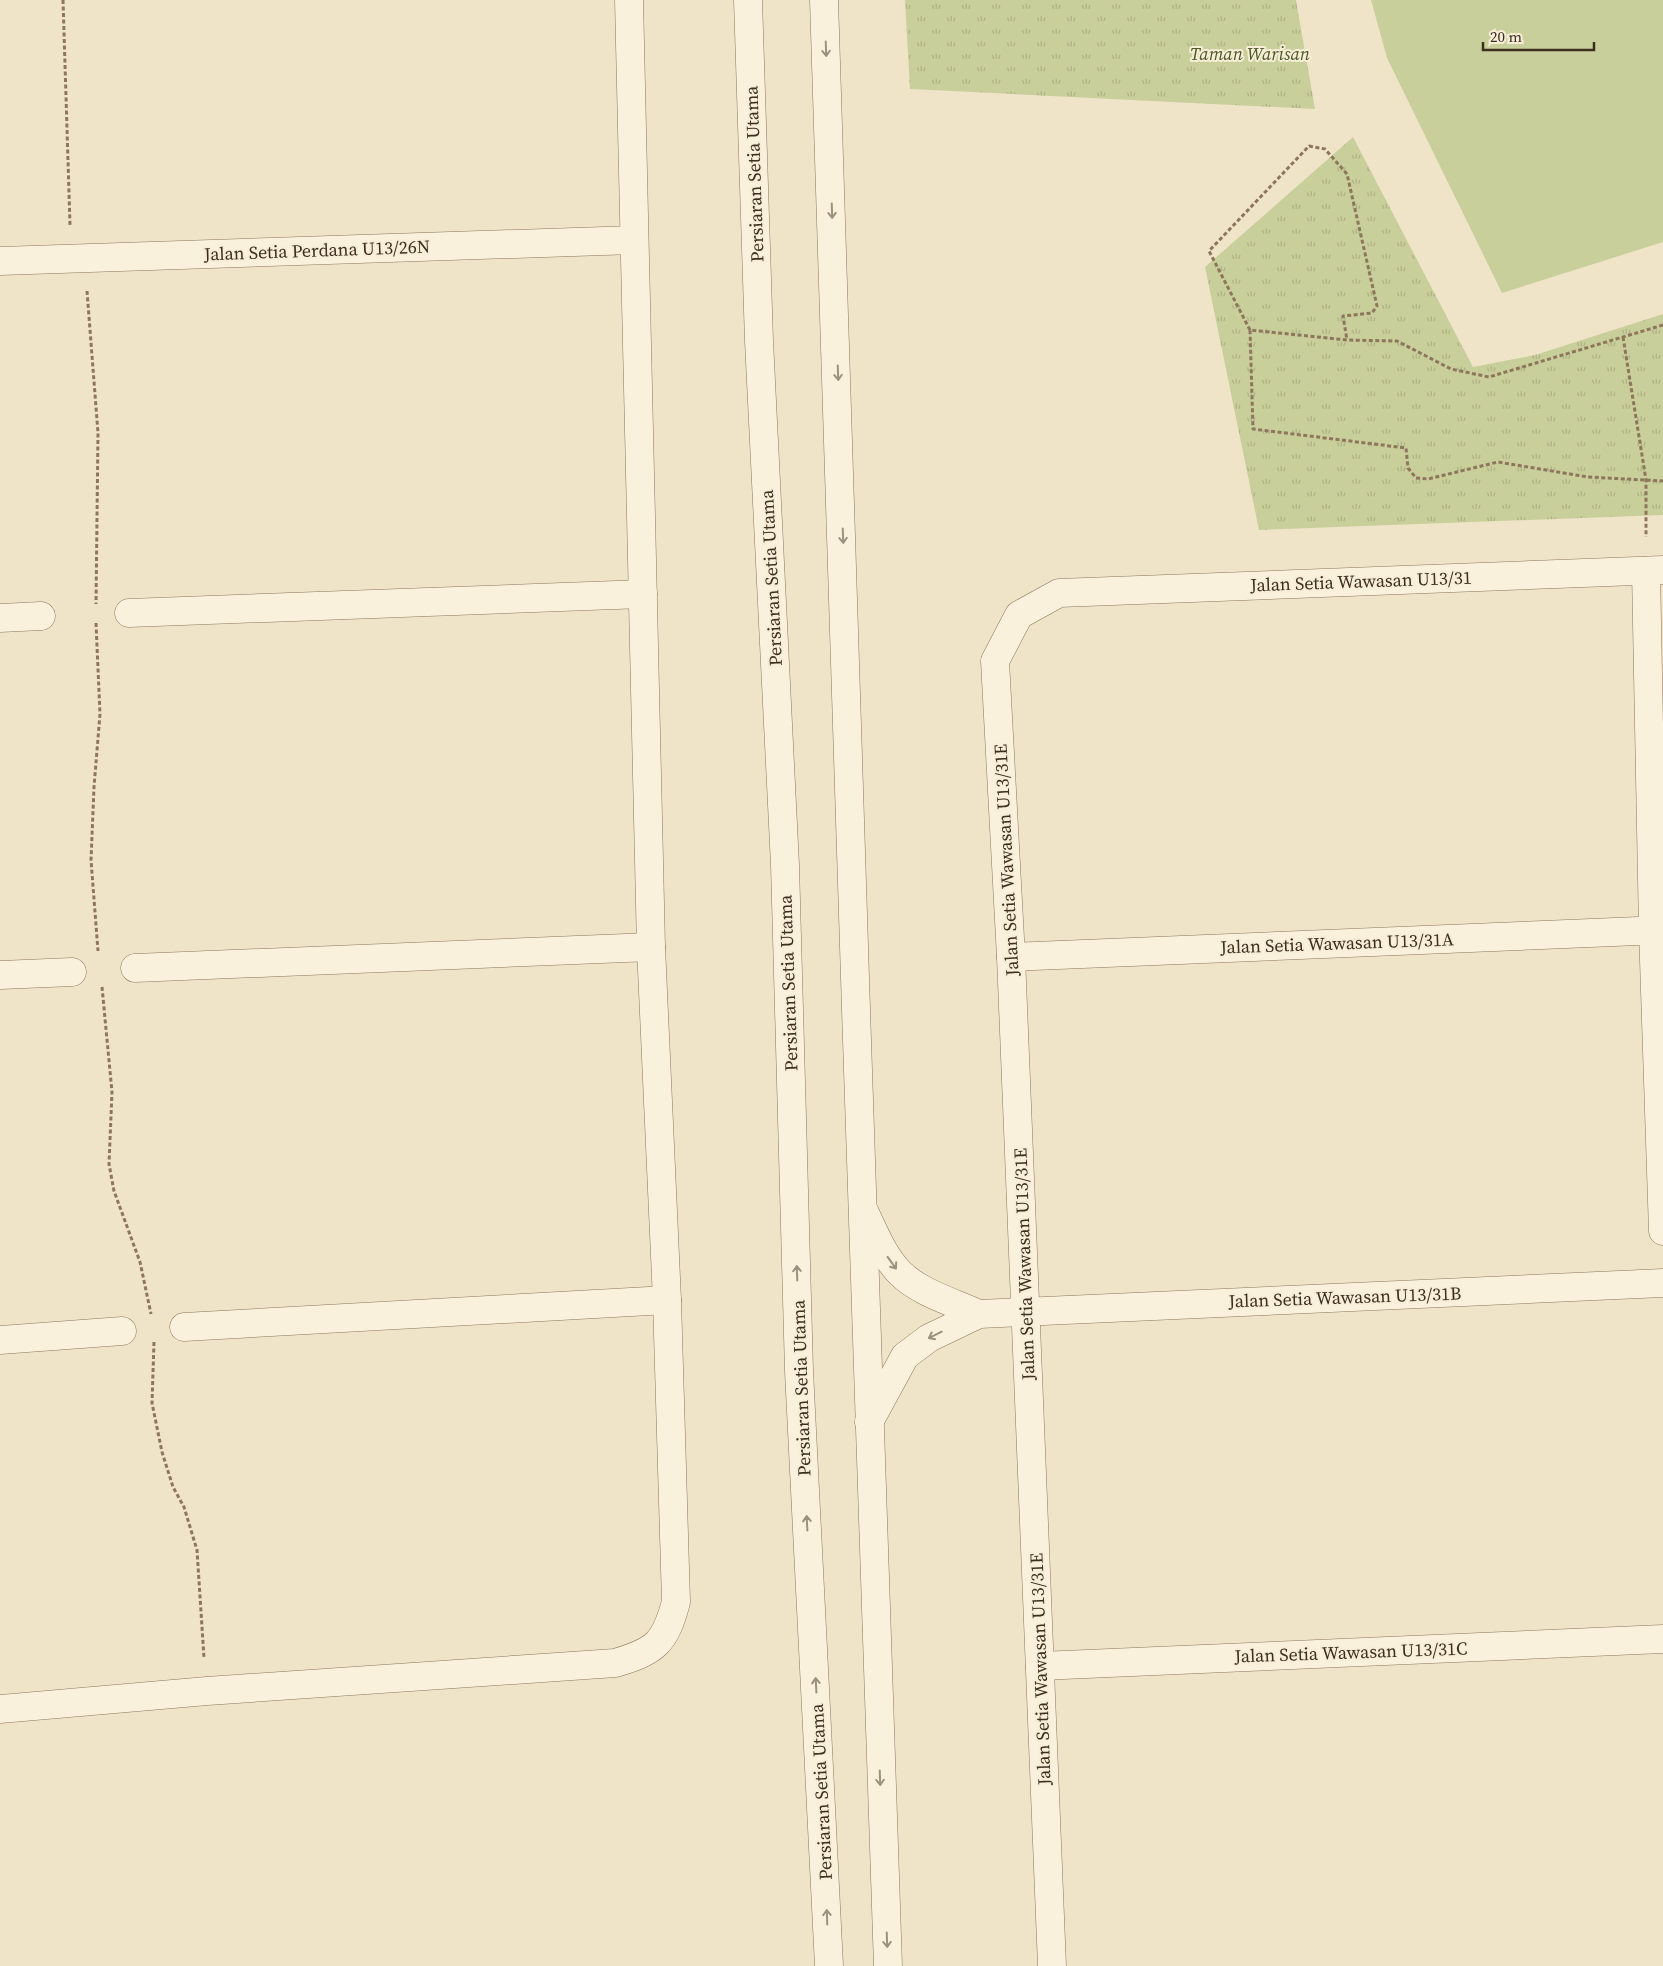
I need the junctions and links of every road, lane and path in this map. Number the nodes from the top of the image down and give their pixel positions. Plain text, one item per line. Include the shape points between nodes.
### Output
1 (63, 0) edge
2 (629, 0) edge
3 (748, 0) edge
4 (824, 0) edge
5 (634, 240) junction
6 (72, 258) junction
7 (0, 260) edge
8 (1663, 325) edge
9 (1250, 330) junction
10 (1624, 337) junction
11 (1347, 340) junction
12 (1646, 480) junction
13 (1663, 481) edge
14 (1655, 571) edge
15 (1059, 592) joint
16 (643, 594) junction
17 (129, 613) dead end
18 (41, 616) dead end
19 (0, 618) edge
20 (1658, 930) edge
21 (651, 947) junction
22 (1011, 957) junction
23 (136, 968) dead end
24 (72, 972) dead end
25 (0, 976) edge
26 (861, 1204) junction
27 (1663, 1232) edge
28 (1663, 1283) edge
29 (667, 1300) junction
30 (1026, 1311) junction
31 (979, 1314) junction
32 (184, 1327) dead end
33 (122, 1331) dead end
34 (0, 1340) edge
35 (868, 1424) junction
36 (1663, 1639) edge
37 (1040, 1666) junction
38 (0, 1709) edge
39 (829, 1966) edge
40 (888, 1966) edge
41 (1052, 1966) edge

1 - 6 path
2 - 5 street
39 -> 3 street, Persiaran Setia Utama via 800,1371 785,865 759,342
4 -> 26 street via 842,488
5 - 6 street, Jalan Setia Perdana U13/26N
5 - 16 street
6 - 7 street, Jalan Setia Perdana U13/26N
8 - 10 path
9 - 11 path
9 - 11 path via 1209,251 1309,146 1325,149 1347,174 1377,306 1372,313 1343,316
9 - 12 path via 1253,429 1406,448 1408,468 1416,478 1428,479 1498,462 1588,477
10 - 11 path via 1489,377 1451,369 1397,341
10 - 12 path
12 - 13 path
12 - 14 path
14 - 15 street, Jalan Setia Wawasan U13/31
14 - 20 street
15 - 22 street, Jalan Setia Wawasan U13/31E via 1019,615 995,661
16 - 17 street
16 - 21 street
18 - 19 street
20 - 22 street, Jalan Setia Wawasan U13/31A
20 - 27 street
21 - 23 street
21 - 29 street
22 - 30 street, Jalan Setia Wawasan U13/31E
24 - 25 street
26 -> 31 street via 880,1246 900,1274 924,1290
26 - 35 street
28 - 30 street, Jalan Setia Wawasan U13/31B
29 - 32 street
29 - 38 street via 676,1602 659,1643 640,1655 615,1663 207,1691
30 - 31 street, Jalan Setia Wawasan U13/31B
30 - 37 street, Jalan Setia Wawasan U13/31E
31 -> 35 street via 929,1338 905,1356
33 - 34 street
35 -> 40 street
36 - 37 street, Jalan Setia Wawasan U13/31C
37 - 41 street, Jalan Setia Wawasan U13/31E

